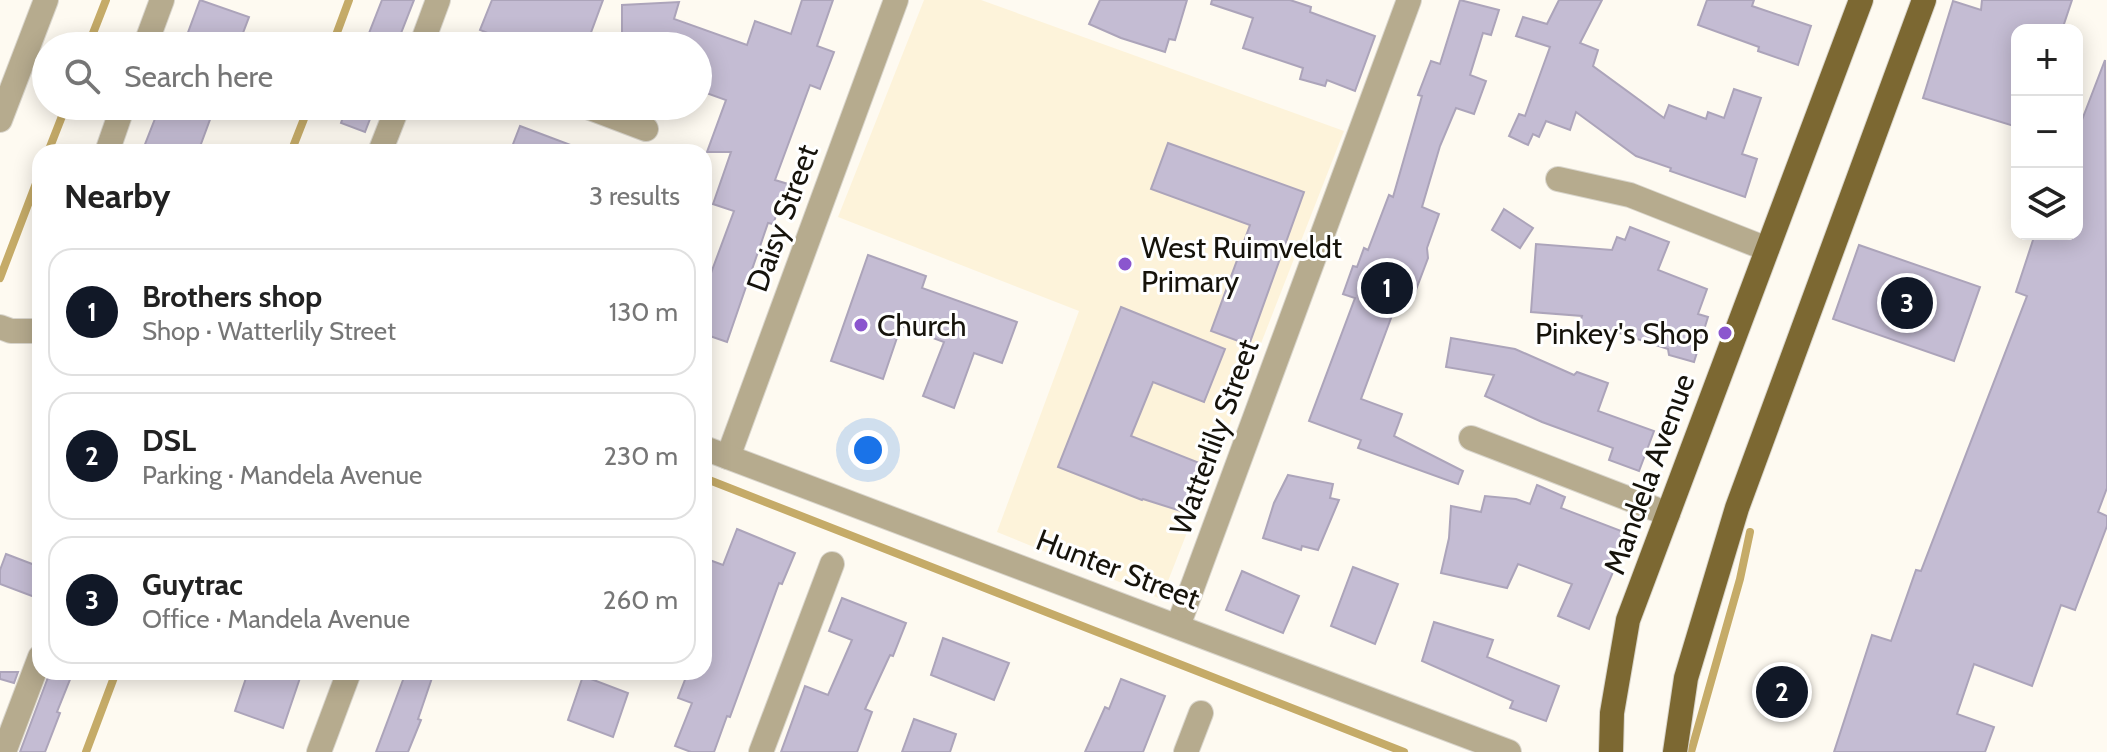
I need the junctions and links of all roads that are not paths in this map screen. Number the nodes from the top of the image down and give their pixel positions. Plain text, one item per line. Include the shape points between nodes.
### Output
1 (46, 0) edge
2 (162, 0) edge
3 (438, 0) edge
4 (896, 0) edge
5 (1861, 0) edge
6 (1924, 0) edge
7 (1404, 1) edge
8 (34, 32) edge
9 (150, 32) edge
10 (426, 32) edge
11 (32, 37) edge
12 (0, 120) edge
13 (118, 120) edge
14 (393, 120) edge
15 (622, 120) edge
16 (646, 129) dead end
17 (110, 144) edge
18 (383, 144) edge
19 (1558, 179) dead end
20 (1767, 249) junction
21 (6, 329) edge
22 (32, 331) edge
23 (1471, 438) dead end
24 (712, 451) edge
25 (728, 457) junction
26 (1668, 514) junction
27 (832, 564) dead end
28 (1178, 626) junction
29 (32, 678) edge
30 (346, 680) edge
31 (1201, 713) dead end
32 (4, 752) edge
33 (319, 752) edge
34 (761, 752) edge
35 (1186, 752) edge
36 (1509, 752) edge
37 (1611, 752) edge
38 (1675, 752) edge

1 - 8 street
2 - 9 street
3 - 10 street
4 - 25 street, Daisy Street
5 - 20 main road, Mandela Avenue
6 - 38 main road via 1737,508 1686,678
7 - 28 street, Watterlily Street
11 - 12 street
13 - 17 street
14 - 18 street
15 - 16 street
19 - 20 street via 1630,195
20 - 26 main road, Mandela Avenue
21 - 22 street
23 - 26 street
24 - 25 street, Hunter Street
25 - 28 street, Hunter Street
26 - 37 main road, Mandela Avenue via 1628,620
27 - 34 street
28 - 36 street, Hunter Street
29 - 32 street
30 - 33 street
31 - 35 street

